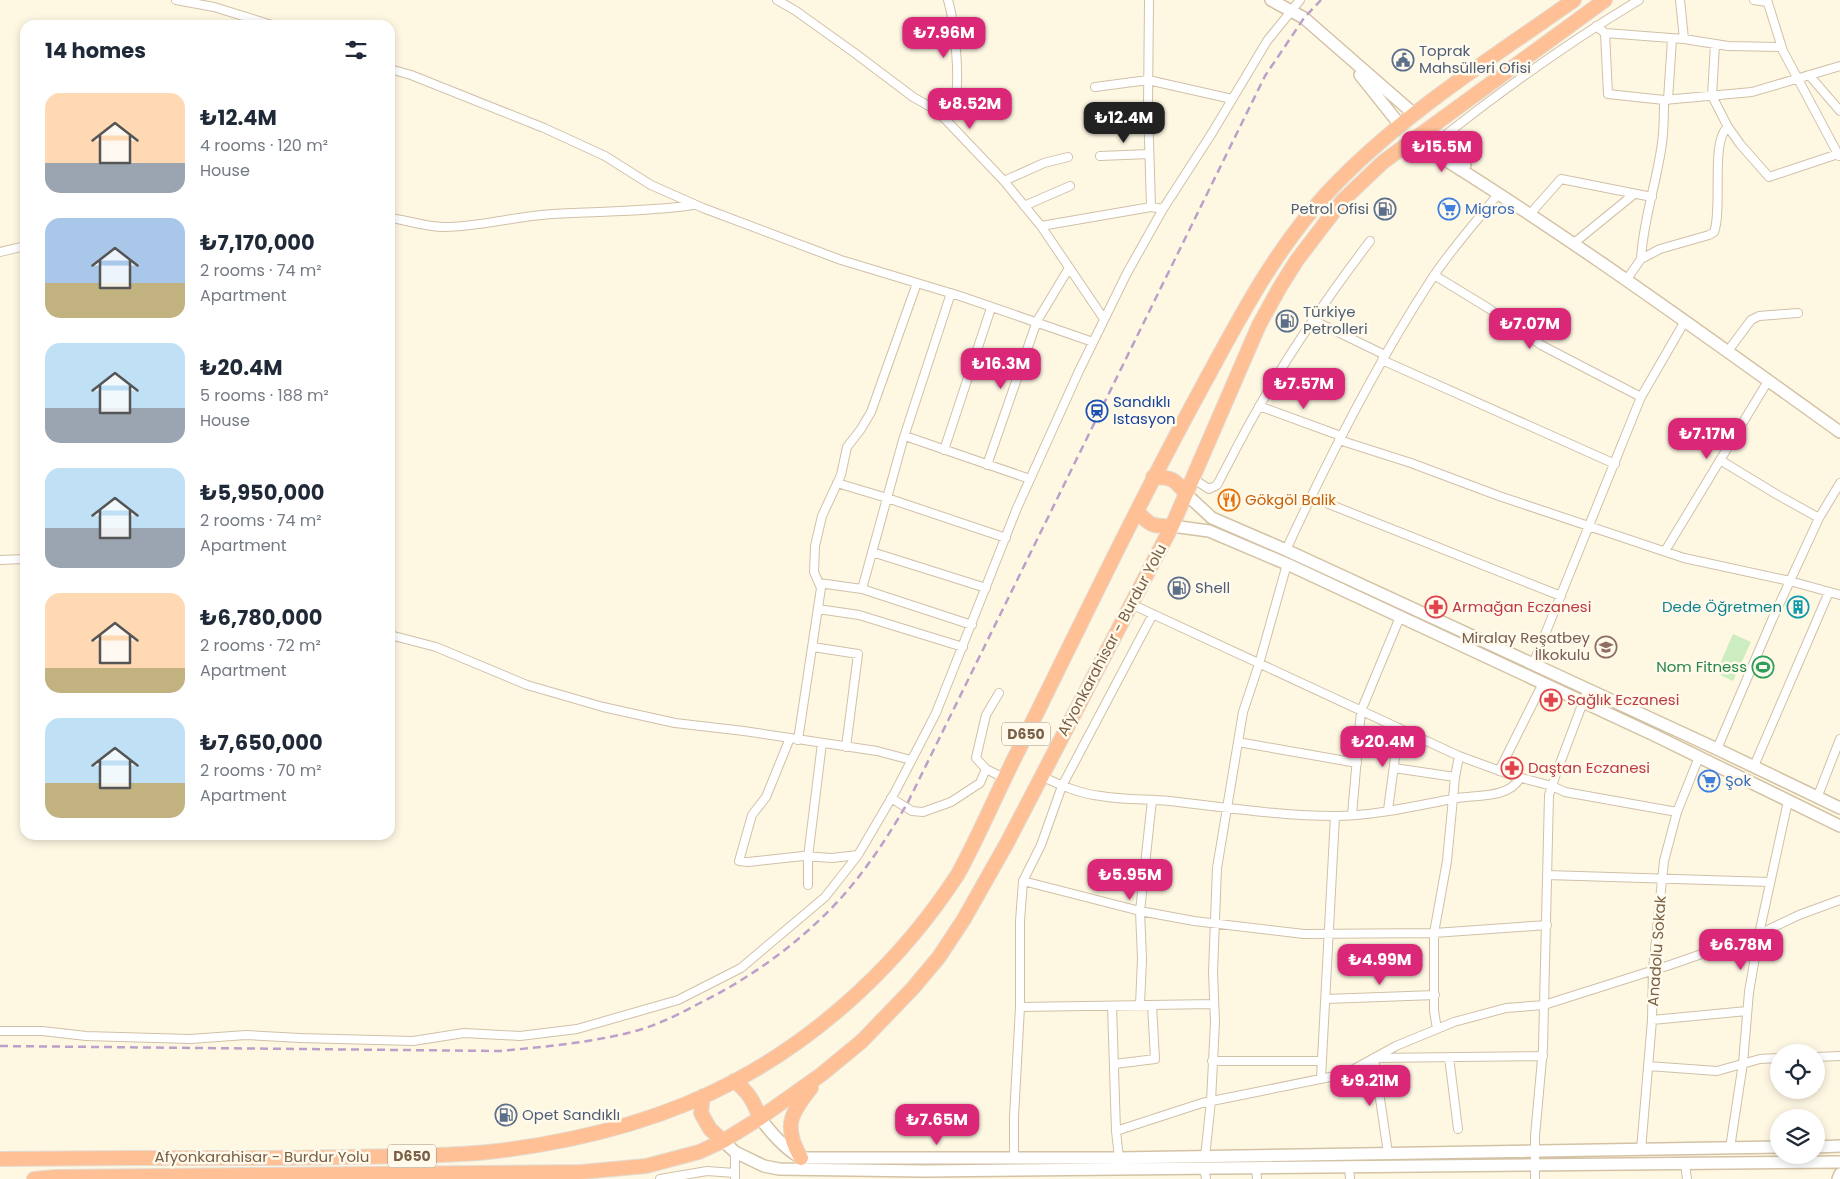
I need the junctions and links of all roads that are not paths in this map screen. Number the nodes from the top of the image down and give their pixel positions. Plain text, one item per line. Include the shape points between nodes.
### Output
1 (176, 0) edge
2 (777, 0) edge
3 (948, 0) edge
4 (1148, 0) edge
5 (1271, 0) edge
6 (1300, 0) edge
7 (1574, 0) edge
8 (1605, 0) edge
9 (1639, 0) edge
10 (1680, 0) edge
11 (1754, 0) edge
12 (1767, 1) edge
13 (1290, 11) junction
14 (256, 20) edge
15 (1596, 26) junction
16 (1605, 33) junction
17 (1672, 39) junction
18 (1684, 39) junction
19 (1715, 44) junction
20 (1782, 47) junction
21 (1343, 54) junction
22 (1840, 66) edge
23 (395, 70) edge
24 (1809, 75) junction
25 (1797, 79) junction
26 (1148, 80) junction
27 (1095, 87) dead end
28 (1712, 96) junction
29 (1232, 99) junction
30 (1666, 100) junction
31 (1840, 111) edge
32 (1414, 114) junction
33 (946, 120) junction
34 (1400, 125) junction
35 (1728, 127) junction
36 (1428, 128) junction
37 (1413, 140) junction
38 (1438, 141) junction
39 (1149, 154) junction
40 (1839, 155) edge
41 (1100, 156) dead end
42 (1068, 158) dead end
43 (1004, 181) junction
44 (1484, 184) junction
45 (1070, 186) dead end
46 (1499, 193) junction
47 (1633, 195) junction
48 (1652, 197) junction
49 (695, 205) junction
50 (1024, 206) junction
51 (1151, 207) junction
52 (1163, 209) junction
53 (1530, 214) junction
54 (395, 219) edge
55 (1041, 226) junction
56 (1370, 241) dead end
57 (1574, 243) junction
58 (20, 247) edge
59 (0, 252) edge
60 (1641, 260) junction
61 (1069, 268) junction
62 (1434, 275) junction
63 (1627, 280) junction
64 (917, 283) junction
65 (951, 293) junction
66 (991, 308) junction
67 (1798, 312) dead end
68 (1104, 319) junction
69 (1313, 320) junction
70 (1037, 321) junction
71 (1685, 321) junction
72 (1093, 342) junction
73 (1728, 351) junction
74 (1384, 358) junction
75 (1768, 381) junction
76 (1642, 397) junction
77 (1259, 406) junction
78 (1840, 432) edge
79 (904, 436) junction
80 (1340, 438) junction
81 (944, 450) junction
82 (1720, 460) junction
83 (1615, 464) junction
84 (987, 465) junction
85 (1153, 477) junction
86 (1192, 478) junction
87 (1030, 479) junction
88 (837, 483) junction
89 (1840, 483) edge
90 (1185, 493) junction
91 (1311, 497) junction
92 (887, 498) junction
93 (1137, 511) junction
94 (1819, 518) junction
95 (1172, 526) junction
96 (1589, 526) junction
97 (1006, 538) junction
98 (1286, 550) junction
99 (1664, 551) junction
100 (872, 552) junction
101 (20, 559) edge
102 (0, 560) edge
103 (1287, 564) junction
104 (1790, 581) junction
105 (819, 583) junction
106 (986, 588) junction
107 (862, 589) junction
108 (1829, 592) junction
109 (1840, 595) edge
110 (1561, 596) junction
111 (1131, 604) junction
112 (818, 608) junction
113 (1153, 614) junction
114 (1400, 617) junction
115 (972, 625) junction
116 (395, 637) edge
117 (813, 647) junction
118 (963, 647) junction
119 (1259, 664) junction
120 (1533, 664) junction
121 (1543, 683) junction
122 (1588, 689) junction
123 (999, 693) dead end
124 (1582, 702) junction
125 (1361, 711) junction
126 (1399, 728) junction
127 (794, 739) junction
128 (1840, 739) edge
129 (1238, 742) junction
130 (822, 743) junction
131 (846, 747) junction
132 (1717, 749) junction
133 (1459, 756) junction
134 (1700, 757) junction
135 (911, 760) junction
136 (1357, 763) junction
137 (1754, 766) junction
138 (1394, 768) junction
139 (986, 769) junction
140 (1499, 771) junction
141 (1041, 776) junction
142 (1454, 777) junction
143 (1004, 778) junction
144 (1520, 778) junction
145 (1062, 786) junction
146 (1552, 786) junction
147 (891, 798) junction
148 (1817, 798) junction
149 (1452, 799) junction
150 (1152, 800) junction
151 (1788, 801) junction
152 (1227, 808) junction
153 (1840, 808) edge
154 (1388, 810) junction
155 (1677, 812) junction
156 (1352, 815) junction
157 (1335, 816) junction
158 (1840, 826) edge
159 (858, 855) junction
160 (808, 857) junction
161 (1547, 875) junction
162 (1662, 879) junction
163 (1024, 881) junction
164 (1770, 882) junction
165 (808, 885) dead end
166 (1840, 900) edge
167 (1140, 911) junction
168 (1215, 924) junction
169 (1548, 925) junction
170 (1434, 933) junction
171 (1330, 934) junction
172 (1759, 934) junction
173 (1653, 969) junction
174 (1434, 995) junction
175 (1326, 999) junction
176 (1214, 1004) junction
177 (1140, 1005) junction
178 (1152, 1005) junction
179 (1544, 1005) junction
180 (1112, 1006) junction
181 (1020, 1007) junction
182 (1748, 1011) junction
183 (1652, 1020) junction
184 (1437, 1029) junction
185 (0, 1031) edge
186 (1543, 1056) junction
187 (1840, 1056) edge
188 (1449, 1057) junction
189 (1825, 1057) edge
190 (1374, 1058) junction
191 (1770, 1058) edge
192 (1212, 1061) junction
193 (1322, 1061) junction
194 (1743, 1063) junction
195 (1115, 1064) junction
196 (1648, 1066) junction
197 (822, 1074) junction
198 (1321, 1078) junction
199 (734, 1081) junction
200 (703, 1096) junction
201 (1211, 1101) junction
202 (760, 1118) junction
203 (1458, 1129) dead end
204 (1116, 1131) junction
205 (723, 1141) junction
206 (1840, 1146) edge
207 (1770, 1147) edge
208 (1825, 1147) edge
209 (1730, 1148) junction
210 (1641, 1150) junction
211 (1535, 1151) junction
212 (735, 1152) junction
213 (1388, 1154) junction
214 (801, 1158) junction
215 (1119, 1158) junction
216 (0, 1159) edge
217 (1014, 1159) junction
218 (1840, 1162) edge
219 (1684, 1164) junction
220 (1535, 1166) junction
221 (1205, 1168) edge
222 (1349, 1173) edge
223 (830, 1174) edge
224 (1043, 1174) edge
225 (1256, 1174) edge
226 (1840, 1174) edge
227 (582, 1175) edge
228 (925, 1175) edge
229 (735, 1176) edge
230 (313, 1177) edge
231 (366, 1177) edge
232 (34, 1179) edge
233 (660, 1179) edge
234 (1535, 1179) edge
235 (1687, 1179) edge
236 (1838, 1179) edge

1 - 14 street
2 - 33 street
3 - 33 street via 956,82 954,106
4 - 26 street
5 - 13 street
6 - 13 street
7 - 32 highway, Afyonkarahisar - Burdur Yolu / D650
8 - 36 highway, Afyonkarahisar - Burdur Yolu / D650
9 - 15 street
10 - 18 street
11 - 12 street
12 - 20 street
13 - 21 street via 1304,18
13 - 29 street via 1267,41
15 - 16 street
15 - 38 street
16 - 17 street
16 - 30 street via 1608,94
17 - 18 street
17 - 30 street
18 - 19 street
19 - 20 street
19 - 28 street
20 - 25 street
21 - 32 street
21 - 34 street
22 - 24 street
23 - 49 street via 544,128 605,156 651,185
24 - 25 street
24 - 31 street
25 - 28 street via 1752,92
25 - 40 street
26 - 27 street
26 - 29 street
26 - 39 street
28 - 30 street
28 - 35 street
29 - 52 street
30 - 48 street
32 - 34 highway, Afyonkarahisar - Burdur Yolu / D650
32 - 36 highway
33 - 43 street
34 - 37 highway
34 - 85 highway, Afyonkarahisar - Burdur Yolu / D650 via 1326,194 1284,245 1267,270
35 - 40 street via 1770,178
35 - 60 street via 1722,133 1720,147 1714,232 1660,249
36 - 37 highway, Afyonkarahisar - Burdur Yolu / D650
36 - 38 street
37 - 44 street
37 - 86 highway, Afyonkarahisar - Burdur Yolu / D650 via 1342,201 1284,280 1258,325
38 - 44 street
39 - 41 street
39 - 51 street
42 - 43 street via 1044,163
43 - 50 street
44 - 46 street
45 - 50 street
46 - 53 street
46 - 62 street
47 - 48 street
47 - 53 street via 1561,179
47 - 57 street
48 - 60 street
49 - 54 street via 660,210 550,214 505,222 442,227
49 - 64 street via 781,239
50 - 55 street
51 - 52 street
51 - 55 street
52 - 68 street
53 - 57 street
55 - 61 street
56 - 69 street
57 - 63 street
58 - 59 street
60 - 63 street
61 - 68 street
61 - 70 street
62 - 74 street
62 - 76 street via 1542,345
63 - 71 street
64 - 65 street
64 - 88 street via 871,412 847,447
65 - 66 street
65 - 79 street
66 - 70 street
66 - 81 street
67 - 73 street via 1759,316 1751,320
68 - 72 street
69 - 74 street
69 - 77 street
70 - 72 street
70 - 84 street
71 - 73 street
71 - 76 street
72 - 87 street
73 - 75 street
74 - 80 street
74 - 83 street
75 - 78 street
75 - 82 street
76 - 83 street
77 - 80 street
77 - 86 street via 1217,485 1209,489
79 - 81 street
79 - 92 street
80 - 91 street
80 - 96 street
81 - 84 street
82 - 94 street
82 - 99 street
83 - 96 street
84 - 87 street
85 - 90 highway via 1167,477 1177,482
85 - 93 highway, Afyonkarahisar - Burdur Yolu / D650
86 - 90 highway, Afyonkarahisar - Burdur Yolu / D650
87 - 97 street
88 - 92 street
88 - 105 street via 822,516 815,546 814,572
89 - 94 street
90 - 95 highway, Afyonkarahisar - Burdur Yolu / D650
90 - 98 street via 1212,518
91 - 98 street
91 - 110 street
92 - 97 street
92 - 100 street
93 - 95 highway via 1156,527
93 - 143 highway, Afyonkarahisar - Burdur Yolu / D650
94 - 104 street
95 - 103 street via 1209,531
95 - 111 highway, Afyonkarahisar - Burdur Yolu / D650
96 - 99 street
96 - 110 street
97 - 106 street
98 - 120 street
99 - 104 street
100 - 106 street
100 - 107 street
101 - 102 street
103 - 114 street
103 - 119 street
104 - 108 street
104 - 132 street
105 - 107 street
105 - 112 street
106 - 115 street
107 - 115 street
108 - 109 street
108 - 137 street
110 - 120 street
111 - 113 street
111 - 141 highway, Afyonkarahisar - Burdur Yolu / D650
112 - 117 street
112 - 118 street via 859,615
113 - 119 street
113 - 145 street
114 - 121 street
114 - 125 street
115 - 118 street
116 - 127 street via 436,647 527,685 603,707 675,723
117 - 127 street
117 - 131 street via 858,654
118 - 135 street via 936,713
119 - 125 street
119 - 129 street via 1243,712
120 - 122 street
121 - 124 street
121 - 140 street
122 - 124 street
122 - 132 street
123 - 139 street via 986,715 976,758
124 - 134 street
124 - 146 street
125 - 126 street
125 - 136 street
126 - 133 street
126 - 138 street
127 - 130 street
127 - 160 street via 766,797 752,815 739,862
128 - 148 street
129 - 136 street
129 - 152 street
130 - 131 street
130 - 160 street
131 - 135 street
132 - 137 street
133 - 140 street
133 - 142 street
134 - 151 street
134 - 155 street, Anadolu Sokak
135 - 147 street
136 - 156 street
137 - 148 street
138 - 142 street
138 - 154 street
139 - 143 street
139 - 147 street via 980,783 951,802 923,812 912,811
140 - 144 street
141 - 145 street
141 - 197 highway, Afyonkarahisar - Burdur Yolu / D650 via 986,880 939,957 862,1041
142 - 149 street
143 - 199 highway, Afyonkarahisar - Burdur Yolu / D650 via 958,874 902,948 873,979 827,1019
144 - 146 street
144 - 149 street via 1507,791
145 - 150 street via 1100,796
145 - 163 street
146 - 155 street via 1565,792
146 - 161 street
147 - 159 street
148 - 153 street
149 - 154 street
149 - 170 street via 1447,861
150 - 152 street
150 - 167 street
151 - 158 street
151 - 164 street
152 - 157 street
152 - 168 street via 1217,868
154 - 156 street
155 - 162 street, Anadolu Sokak
156 - 157 street
157 - 171 street
159 - 160 street
159 - 185 street via 825,897 741,968 678,1000 576,1029 520,1036 464,1034 413,1041 246,1035 190,1039
160 - 165 street
161 - 162 street
161 - 169 street
162 - 164 street
162 - 173 street, Anadolu Sokak
163 - 167 street
163 - 181 street via 1020,921
164 - 172 street
166 - 172 street
167 - 168 street
167 - 177 street
168 - 171 street
168 - 176 street
169 - 170 street
169 - 179 street
170 - 171 street
170 - 174 street
171 - 175 street
172 - 173 street
172 - 182 street
173 - 179 street
173 - 183 street, Anadolu Sokak
174 - 175 street
174 - 184 street
175 - 193 street
176 - 178 street
176 - 192 street
177 - 178 street
177 - 180 street
178 - 195 street via 1155,1059
179 - 184 street via 1506,1008
179 - 186 street
180 - 181 street
180 - 195 street
181 - 217 street
182 - 183 street
182 - 194 street
183 - 196 street, Anadolu Sokak
184 - 190 street
186 - 188 street
186 - 211 street
187 - 189 street
188 - 190 street
188 - 203 street
190 - 198 street via 1345,1074
190 - 213 street
191 - 194 street
192 - 193 street
192 - 201 street
193 - 198 street
194 - 196 street via 1717,1071
194 - 209 street
195 - 204 street
196 - 210 street, Anadolu Sokak
197 - 202 highway, Afyonkarahisar - Burdur Yolu / D650
197 - 214 highway via 796,1106 791,1120 790,1134
198 - 201 street
199 - 200 highway, Afyonkarahisar - Burdur Yolu / D650
199 - 202 highway via 746,1090
200 - 205 highway via 701,1113 710,1129
200 - 216 highway, Afyonkarahisar - Burdur Yolu / D650 via 618,1128 496,1151 321,1158
201 - 204 street
201 - 221 street
202 - 205 highway, Afyonkarahisar - Burdur Yolu / D650
202 - 214 street via 789,1151
204 - 215 street
205 - 212 street
205 - 227 highway, Afyonkarahisar - Burdur Yolu / D650 via 699,1152 646,1166
206 - 208 street
207 - 209 street
209 - 210 street
210 - 211 street
211 - 213 street
211 - 220 street
212 - 223 street via 764,1166
212 - 229 street
213 - 221 street
214 - 217 street
215 - 217 street
215 - 221 street
218 - 219 street
219 - 220 street
219 - 235 street
220 - 222 street
220 - 234 street
221 - 224 street
221 - 225 street
222 - 225 street
223 - 228 street
224 - 228 street
226 - 236 street
227 - 231 highway, Afyonkarahisar - Burdur Yolu / D650
229 - 233 street via 707,1171
230 - 231 highway, Afyonkarahisar - Burdur Yolu / D650
230 - 232 highway, Afyonkarahisar - Burdur Yolu / D650

